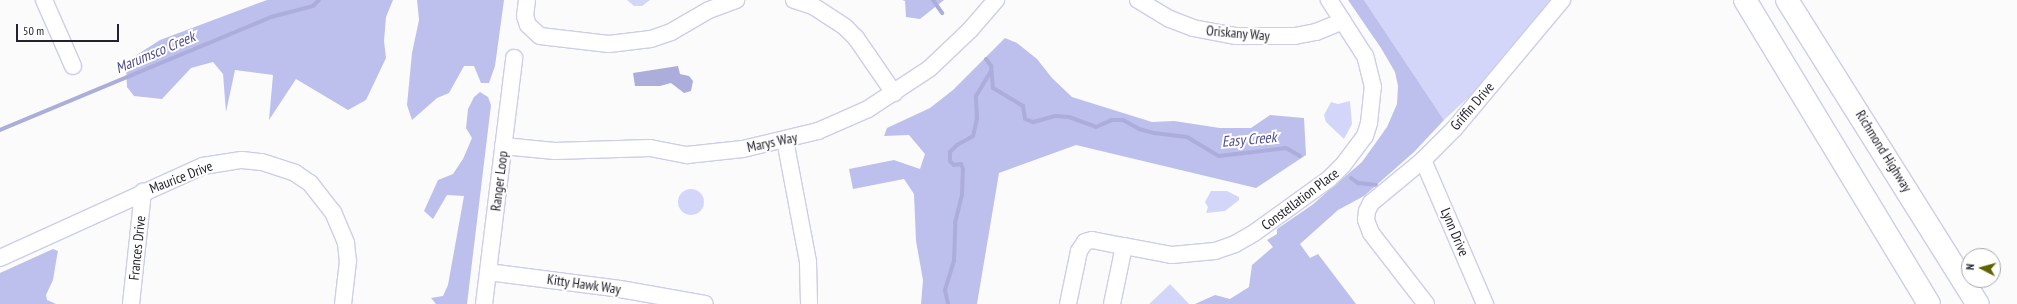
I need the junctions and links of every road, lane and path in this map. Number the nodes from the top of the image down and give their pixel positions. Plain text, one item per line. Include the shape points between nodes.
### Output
1 (44, 0) edge
2 (527, 0) edge
3 (736, 0) edge
4 (794, 0) edge
5 (996, 0) edge
6 (1138, 0) edge
7 (1329, 0) edge
8 (1562, 0) edge
9 (1745, 0) edge
10 (1787, 0) edge
11 (1343, 21) junction
12 (514, 58) dead end
13 (73, 66) dead end
14 (894, 93) junction
15 (785, 140) junction
16 (503, 146) junction
17 (1423, 160) junction
18 (143, 192) junction
19 (1124, 246) junction
20 (0, 258) edge
21 (488, 272) junction
22 (131, 304) edge
23 (343, 304) edge
24 (484, 304) edge
25 (705, 304) edge
26 (809, 304) edge
27 (1068, 304) edge
28 (1112, 304) edge
29 (1426, 304) edge
30 (1485, 304) edge
31 (1929, 304) edge
32 (1978, 304) edge

1 - 13 street
2 - 3 street via 525,16 528,25 540,36 609,44 651,39 671,32 709,10
4 - 14 street via 818,9 845,27
5 - 14 street, Marys Way via 938,62
6 - 11 street, Oriskany Way via 1170,19 1193,28 1236,36 1295,36 1316,32
7 - 11 street, Constellation Place
8 - 17 street, Griffin Drive via 1455,128
9 - 31 main road
10 - 32 main road, Richmond Highway
11 - 19 street, Constellation Place via 1365,56 1370,70 1373,101 1364,136 1343,165 1329,179 1235,244 1215,251 1172,255
12 - 16 street, Ranger Loop
14 - 15 street, Marys Way via 847,119 818,131
15 - 16 street, Marys Way via 743,149 687,155 650,148 555,150
15 - 26 street via 808,262
16 - 21 street, Ranger Loop
17 - 29 street, Griffin Drive via 1372,202 1367,211 1368,228
17 - 30 street, Lynn Drive
18 - 20 street, Maurice Drive
18 - 22 street, Frances Drive
18 - 23 street, Maurice Drive via 203,166 222,162 262,162 294,173 323,196 341,228 348,261
19 - 27 street, Constellation Place via 1092,240 1080,247
19 - 28 street
21 - 24 street, Ranger Loop
21 - 25 street, Kitty Hawk Way via 620,289

